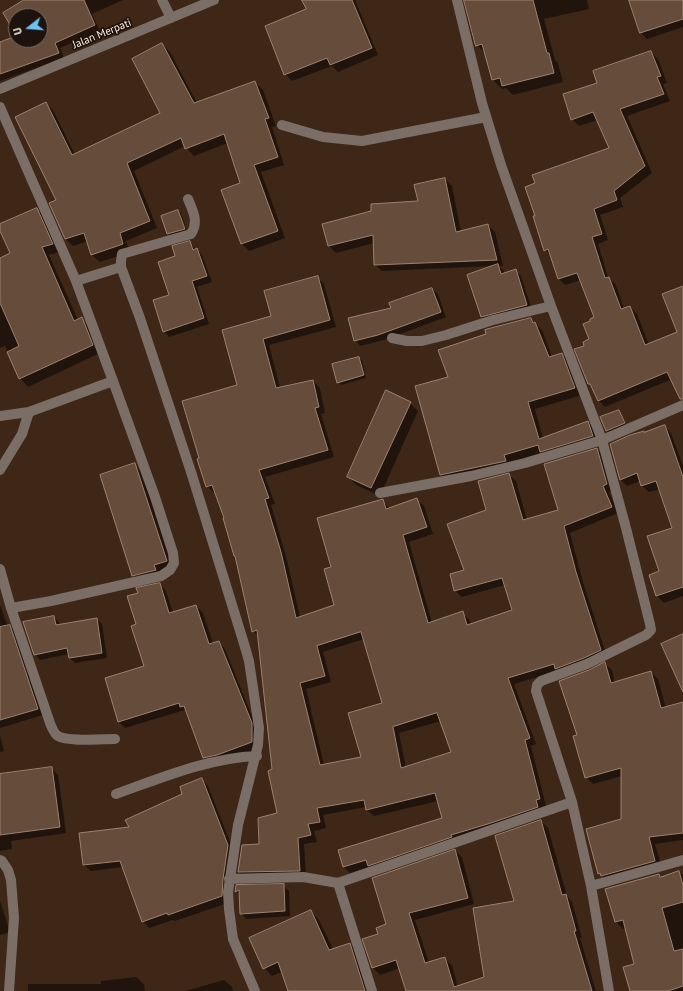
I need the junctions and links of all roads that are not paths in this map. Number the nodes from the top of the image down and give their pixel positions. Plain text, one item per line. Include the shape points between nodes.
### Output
1 (162, 0) edge
2 (214, 0) edge
3 (457, 0) edge
4 (171, 18) junction
5 (0, 89) edge
6 (0, 107) edge
7 (486, 117) junction
8 (282, 125) dead end
9 (188, 199) dead end
10 (122, 267) junction
11 (76, 281) junction
12 (551, 306) junction
13 (392, 338) dead end
14 (113, 381) junction
15 (683, 404) edge
16 (30, 412) junction
17 (0, 416) edge
18 (602, 440) junction
19 (0, 470) edge
20 (380, 493) dead end
21 (0, 569) edge
22 (11, 608) junction
23 (115, 739) dead end
24 (257, 756) junction
25 (116, 794) dead end
26 (572, 802) junction
27 (0, 860) edge
28 (683, 860) edge
29 (229, 879) junction
30 (338, 883) junction
31 (591, 886) junction
32 (9, 991) edge
33 (255, 991) edge
34 (372, 991) edge
35 (609, 991) edge

1 - 4 street
2 - 4 street, Jalan Merpati
3 - 7 street
4 - 5 street, Jalan Merpati
6 - 11 street
7 - 8 street via 362,141 323,137
7 - 12 street
9 - 10 street via 194,214 195,227 191,234 122,254
10 - 11 street
10 - 24 street via 192,475 249,661 259,728
11 - 14 street
12 - 13 street via 422,340
12 - 18 street
14 - 16 street
14 - 22 street via 155,497 174,563 170,570 161,576 51,602
15 - 18 street
16 - 17 street
16 - 19 street via 22,434
18 - 20 street via 477,475
18 - 26 street via 651,630 605,656 541,681 537,685 536,691
21 - 22 street
22 - 23 street via 55,734 67,739
24 - 25 street via 183,770
24 - 29 street via 238,825
26 - 30 street
26 - 31 street
27 - 32 street via 8,870 11,880 13,913
28 - 31 street
29 - 30 street via 303,877
29 - 33 street via 233,939
30 - 34 street
31 - 35 street

